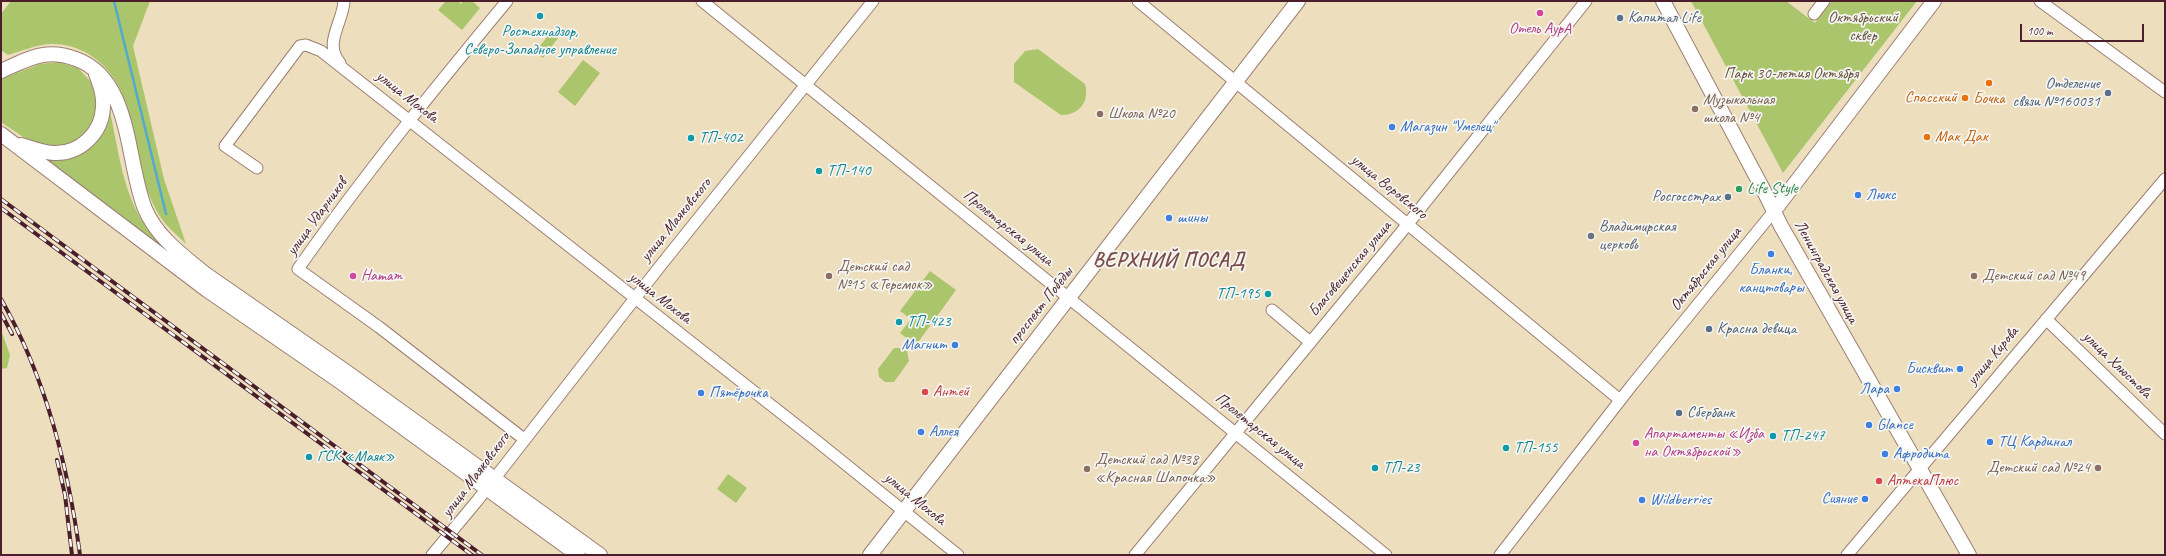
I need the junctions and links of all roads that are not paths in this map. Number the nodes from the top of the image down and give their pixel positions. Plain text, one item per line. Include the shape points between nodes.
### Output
1 (344, 1) edge
2 (508, 1) edge
3 (702, 1) edge
4 (873, 1) edge
5 (1138, 1) edge
6 (1298, 1) edge
7 (1586, 1) edge
8 (1663, 1) edge
9 (1824, 1) edge
10 (1934, 1) edge
11 (2040, 1) edge
12 (1814, 14) dead end
13 (343, 67) junction
14 (94, 68) junction
15 (1, 71) edge
16 (1236, 82) junction
17 (805, 85) junction
18 (2165, 92) edge
19 (410, 120) junction
20 (6, 138) edge
21 (257, 168) dead end
22 (2165, 179) edge
23 (1774, 211) junction
24 (1409, 223) junction
25 (1069, 297) junction
26 (634, 298) junction
27 (1272, 310) dead end
28 (2046, 319) junction
29 (1310, 342) junction
30 (1620, 400) junction
31 (1237, 433) junction
32 (2165, 434) edge
33 (524, 439) junction
34 (1920, 470) junction
35 (491, 483) junction
36 (904, 510) junction
37 (432, 555) edge
38 (578, 555) edge
39 (600, 555) edge
40 (870, 555) edge
41 (958, 555) edge
42 (1135, 555) edge
43 (1386, 555) edge
44 (1500, 555) edge
45 (1847, 555) edge
46 (1969, 555) edge

1 - 13 street via 343,13 332,43 333,52
2 - 19 street, улица Ударников
3 - 17 street, Пролетарская улица
4 - 17 street, улица Маяковского
5 - 16 street, улица Воровского
6 - 16 main road, проспект Победы
7 - 24 street, Благовещенская улица
8 - 23 main road, Ленинградская улица
9 - 12 street
10 - 23 main road, Октябрьская улица
11 - 18 street
13 - 19 street, улица Мохова
13 - 21 street, улица Мохова via 313,47 300,46 225,146
14 - 15 main road via 75,58 50,54 36,56
14 - 20 main road via 101,89 103,109 98,127 84,144 70,152 52,153
14 - 35 main road via 115,96 143,202 157,230 166,241 204,273 348,373
16 - 24 street, улица Воровского
16 - 25 main road, проспект Победы
17 - 25 street, Пролетарская улица
17 - 26 street, улица Маяковского
19 - 26 street, улица Мохова
19 - 33 street, улица Ударников via 327,227 298,269 379,327
20 - 35 main road via 207,290
22 - 28 street, улица Кирова
23 - 30 street, Октябрьская улица
23 - 34 main road, Ленинградская улица
24 - 29 street, Благовещенская улица
24 - 30 street, улица Воровского
25 - 31 street, Пролетарская улица
25 - 36 main road, проспект Победы
26 - 33 street, улица Маяковского
26 - 36 street, улица Мохова
27 - 29 street
28 - 32 street, улица Хлюстова
28 - 34 street, улица Кирова
29 - 31 street, Благовещенская улица
30 - 44 street, Октябрьская улица
31 - 42 street, Благовещенская улица
31 - 43 street, Пролетарская улица
33 - 35 street, улица Маяковского
34 - 45 street, улица Кирова
34 - 46 main road, Ленинградская улица
35 - 37 street, улица Маяковского
35 - 38 main road
35 - 39 main road
36 - 40 main road, проспект Победы
36 - 41 street, улица Мохова

